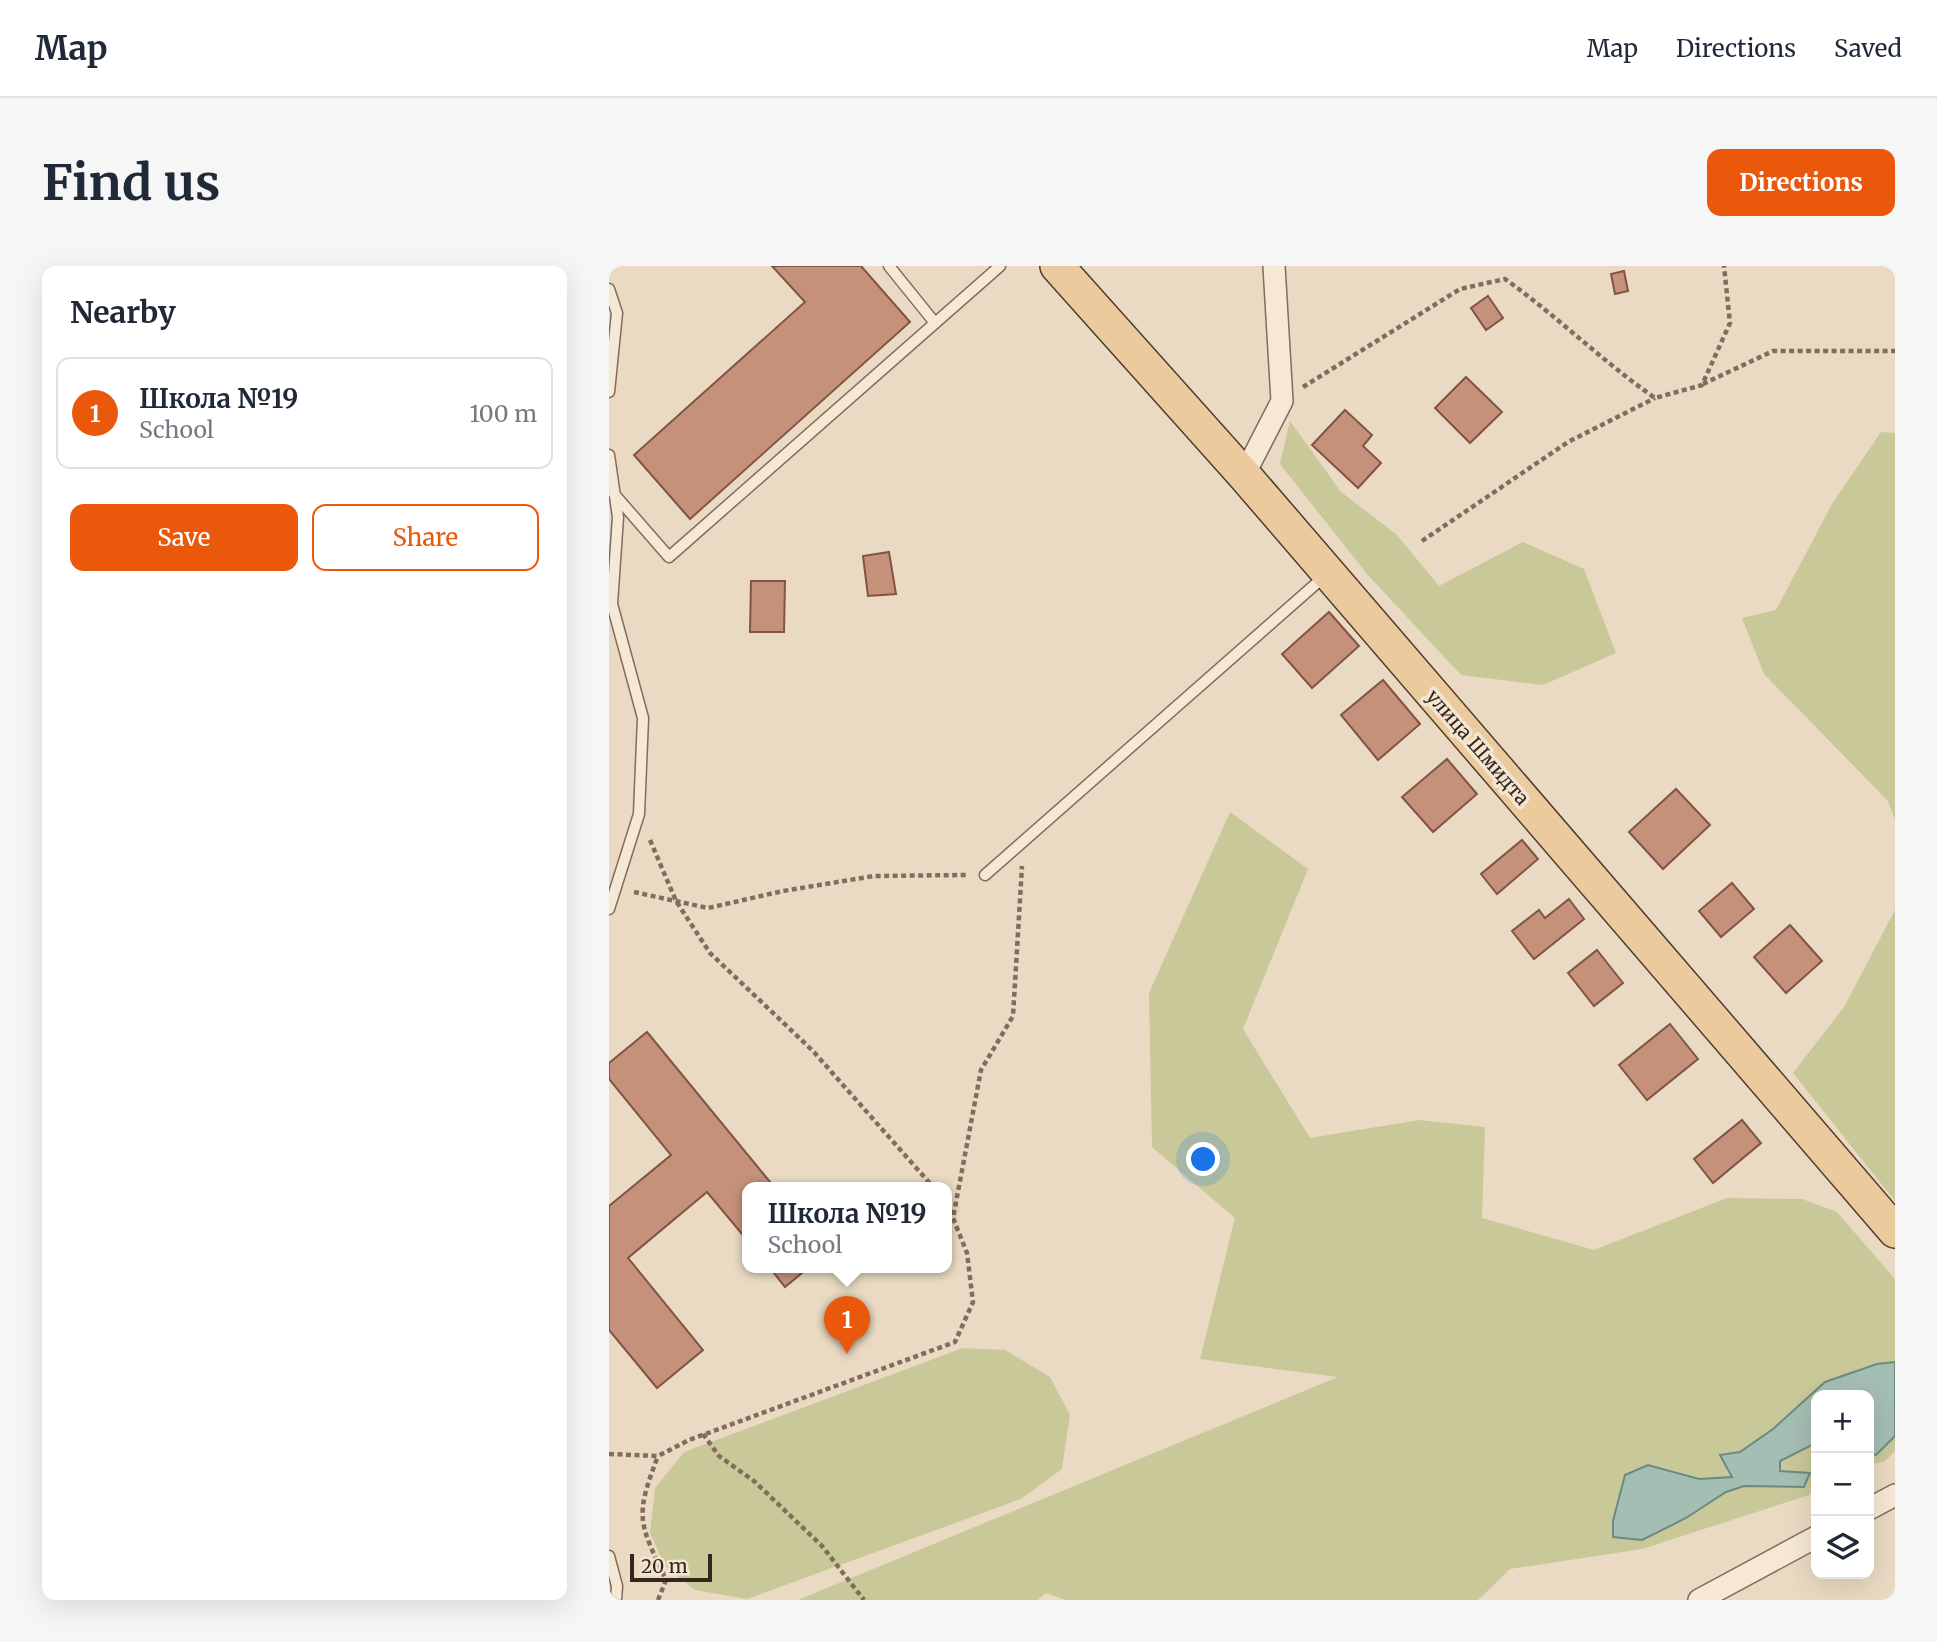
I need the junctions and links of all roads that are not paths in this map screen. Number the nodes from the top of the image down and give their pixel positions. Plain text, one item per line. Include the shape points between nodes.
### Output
1 (889, 266) edge
2 (1000, 266) edge
3 (1057, 266) edge
4 (1274, 266) edge
5 (609, 289) edge
6 (935, 323) junction
7 (613, 329) edge
8 (609, 392) edge
9 (609, 454) edge
10 (1244, 475) junction
11 (614, 494) junction
12 (1328, 573) junction
13 (985, 875) road end
14 (612, 888) edge
15 (609, 909) edge
16 (1895, 1230) edge
17 (1895, 1495) edge
18 (1874, 1506) edge
19 (1811, 1540) edge
20 (609, 1556) edge
21 (616, 1600) edge
22 (1699, 1600) edge

1 - 6 lane
2 - 6 lane
3 - 10 main road, улица Шмидта
4 - 10 street via 1282,401
5 - 7 lane via 617,313
6 - 11 lane via 669,557
7 - 8 lane
9 - 11 lane
10 - 12 main road, улица Шмидта
11 - 14 lane via 618,517 612,604 643,718 639,814
12 - 13 lane
12 - 16 main road, улица Шмидта
14 - 15 lane
17 - 18 street
19 - 22 street
20 - 21 lane

